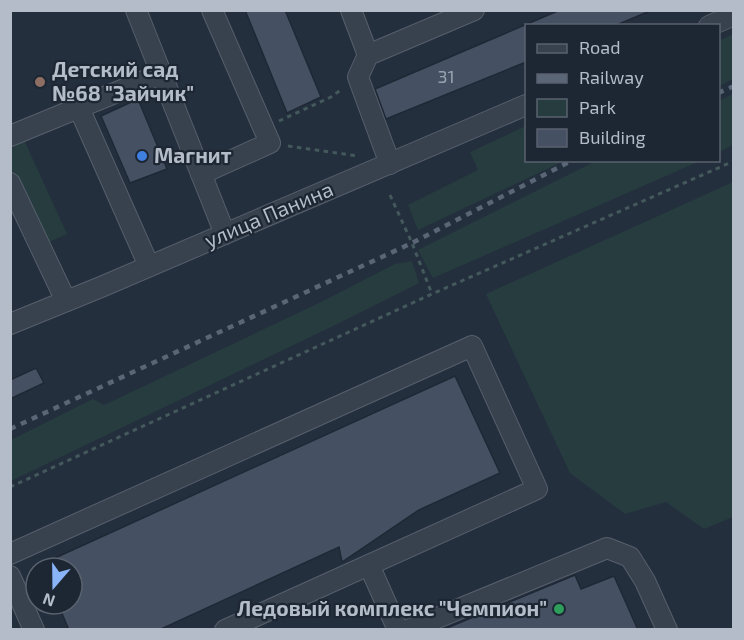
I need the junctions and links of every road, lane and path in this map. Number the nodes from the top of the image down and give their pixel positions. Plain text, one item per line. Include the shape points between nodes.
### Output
1 (136, 10) edge
2 (212, 10) edge
3 (351, 10) edge
4 (474, 10) edge
5 (734, 15) edge
6 (714, 24) edge
7 (368, 55) junction
8 (161, 74) junction
9 (358, 77) junction
10 (525, 105) edge
11 (79, 108) junction
12 (10, 136) edge
13 (267, 136) junction
14 (363, 157) dead end
15 (734, 161) edge
16 (390, 164) junction
17 (201, 174) junction
18 (10, 183) edge
19 (390, 195) dead end
20 (225, 234) junction
21 (149, 266) junction
22 (432, 294) junction
23 (66, 301) junction
24 (10, 324) edge
25 (10, 487) edge
26 (10, 554) edge
27 (369, 565) junction
28 (10, 576) edge
29 (34, 630) edge
30 (225, 630) edge
31 (398, 630) edge
32 (408, 630) edge
33 (667, 630) edge

1 - 8 street
2 - 13 street
3 - 7 street
4 - 7 street
5 - 6 street
7 - 9 street
8 - 11 street
8 - 17 street
9 - 13 path
9 - 16 street
10 - 16 street, улица Панина
11 - 12 street
11 - 21 street
13 - 14 path
13 - 17 street
15 - 22 path
16 - 20 street, улица Панина
17 - 20 street
18 - 23 street
19 - 22 path
20 - 21 street, улица Панина
21 - 23 street, улица Панина
22 - 25 path
23 - 24 street, улица Панина
26 - 27 street via 472,346 537,489
27 - 30 street
27 - 31 street
28 - 29 street
32 - 33 street via 607,548 630,557

